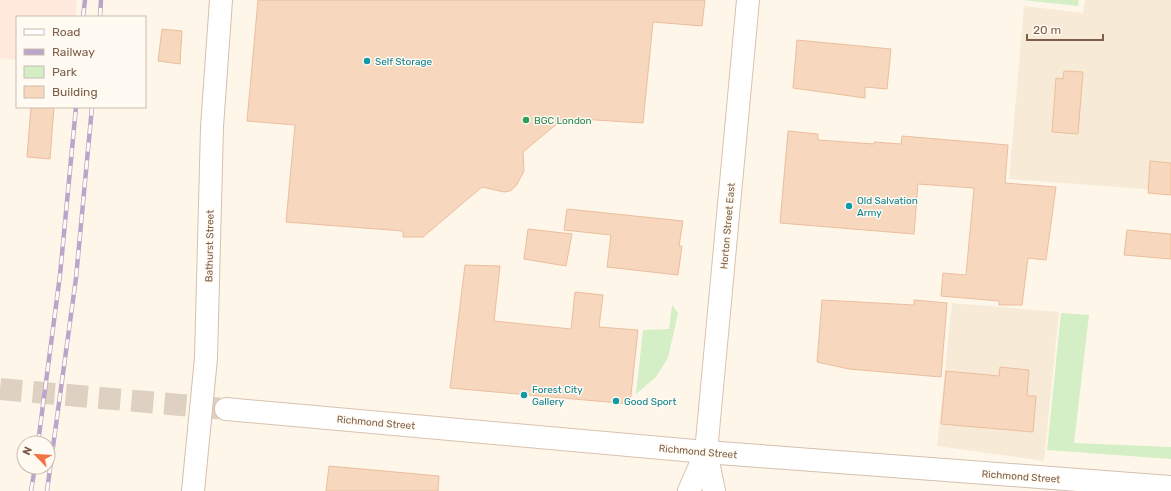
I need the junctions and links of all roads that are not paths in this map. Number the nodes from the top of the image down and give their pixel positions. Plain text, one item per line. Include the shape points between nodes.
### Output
1 (221, 0) edge
2 (748, 0) edge
3 (226, 409) tunnel mouth
4 (706, 452) junction
5 (1171, 488) edge
6 (193, 491) edge
7 (689, 491) edge
8 (714, 491) edge

1 - 6 main road, Bathurst Street via 212,127 206,358
2 - 4 main road, Horton Street East
3 - 4 main road, Richmond Street
4 - 5 main road, Richmond Street
4 - 7 main road, Horton Street East
4 - 8 main road, Horton Street East

